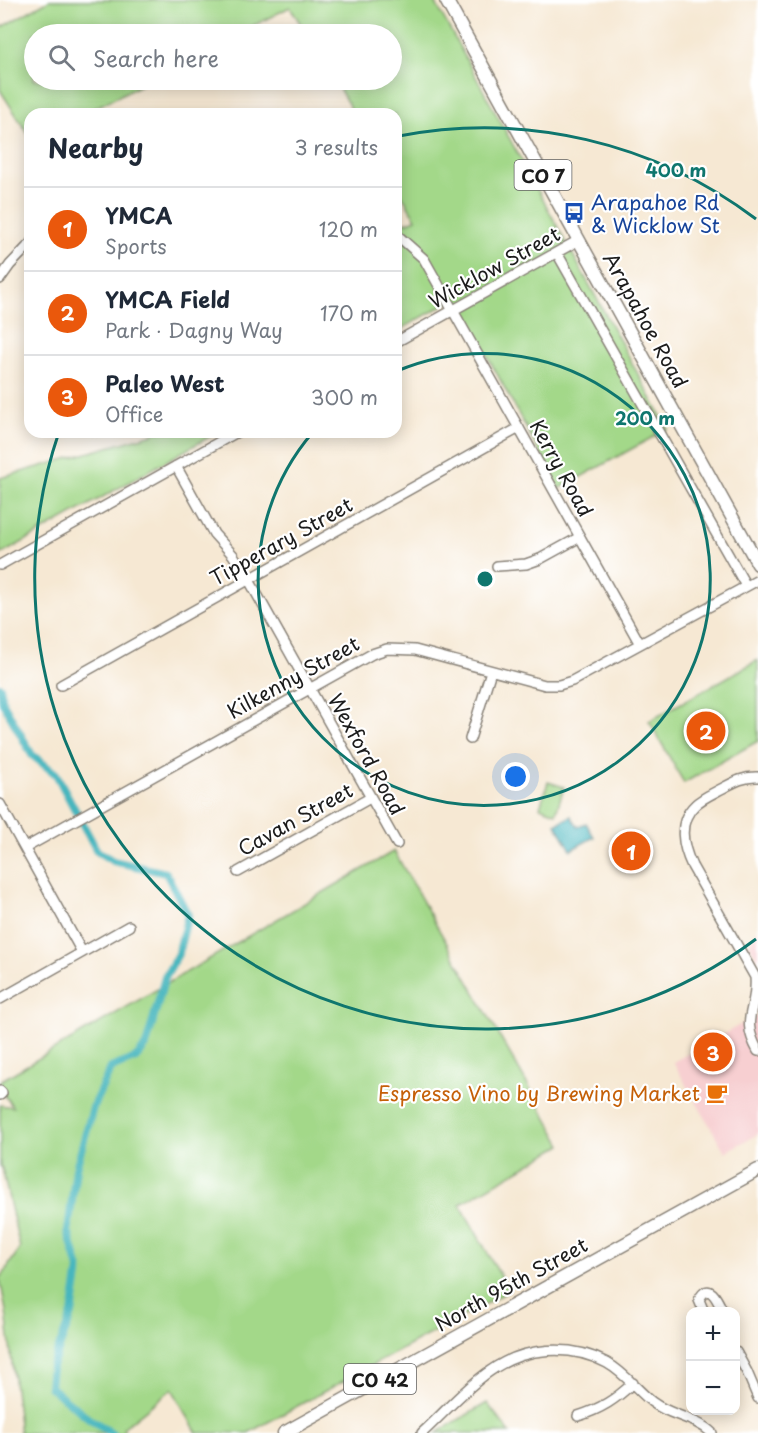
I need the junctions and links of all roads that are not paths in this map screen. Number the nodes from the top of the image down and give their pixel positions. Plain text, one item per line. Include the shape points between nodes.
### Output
1 (446, 0) edge
2 (402, 239) edge
3 (579, 240) junction
4 (24, 250) edge
5 (557, 253) junction
6 (0, 279) edge
7 (454, 310) junction
8 (402, 339) edge
9 (519, 428) junction
10 (226, 438) edge
11 (176, 466) junction
12 (580, 537) junction
13 (758, 564) edge
14 (0, 565) edge
15 (497, 566) dead end
16 (249, 580) junction
17 (758, 580) edge
18 (746, 586) junction
19 (640, 644) junction
20 (491, 671) junction
21 (61, 685) dead end
22 (309, 688) junction
23 (470, 739) dead end
24 (758, 777) edge
25 (370, 798) junction
26 (0, 804) edge
27 (398, 844) dead end
28 (25, 848) junction
29 (238, 872) dead end
30 (129, 926) dead end
31 (82, 952) junction
32 (0, 999) edge
33 (758, 1051) edge
34 (758, 1170) edge
35 (702, 1307) edge
36 (721, 1307) edge
37 (740, 1360) edge
38 (633, 1383) junction
39 (758, 1398) edge
40 (578, 1416) dead end
41 (284, 1433) edge
42 (423, 1433) edge
43 (712, 1433) edge

1 - 3 main road, Arapahoe Road / CO 7
2 - 7 street, Kerry Road via 424,259
3 - 5 street, Wicklow Street
3 - 13 main road, Arapahoe Road / CO 7
4 - 6 street
5 - 7 street, Wicklow Street
5 - 18 street
7 - 8 street, Wicklow Street
7 - 9 street, Kerry Road
9 - 12 street, Kerry Road
9 - 16 street, Tipperary Street
10 - 11 street
11 - 14 street
11 - 16 street, Wexford Road via 214,534
12 - 15 street via 533,562
12 - 19 street, Kerry Road
16 - 21 street, Tipperary Street
16 - 22 street, Wexford Road
17 - 18 street, Kilkenny Street
18 - 19 street, Kilkenny Street
19 - 20 street, Kilkenny Street via 559,685
20 - 22 street, Kilkenny Street via 415,650 387,649
20 - 23 street
22 - 25 street, Wexford Road
22 - 28 street, Kilkenny Street
24 - 33 street via 741,779 695,804 683,832 692,866 755,977 748,1019
25 - 27 street, Wexford Road
25 - 29 street, Cavan Street
26 - 28 street
28 - 31 street
30 - 31 street
31 - 32 street
34 - 41 main road, North 95th Street / CO 42
35 - 36 street via 699,1300 708,1291
37 - 39 street
38 - 40 street via 602,1408
38 - 42 street via 605,1362 587,1355 566,1350 523,1354 488,1372
38 - 43 street via 666,1411 694,1421

